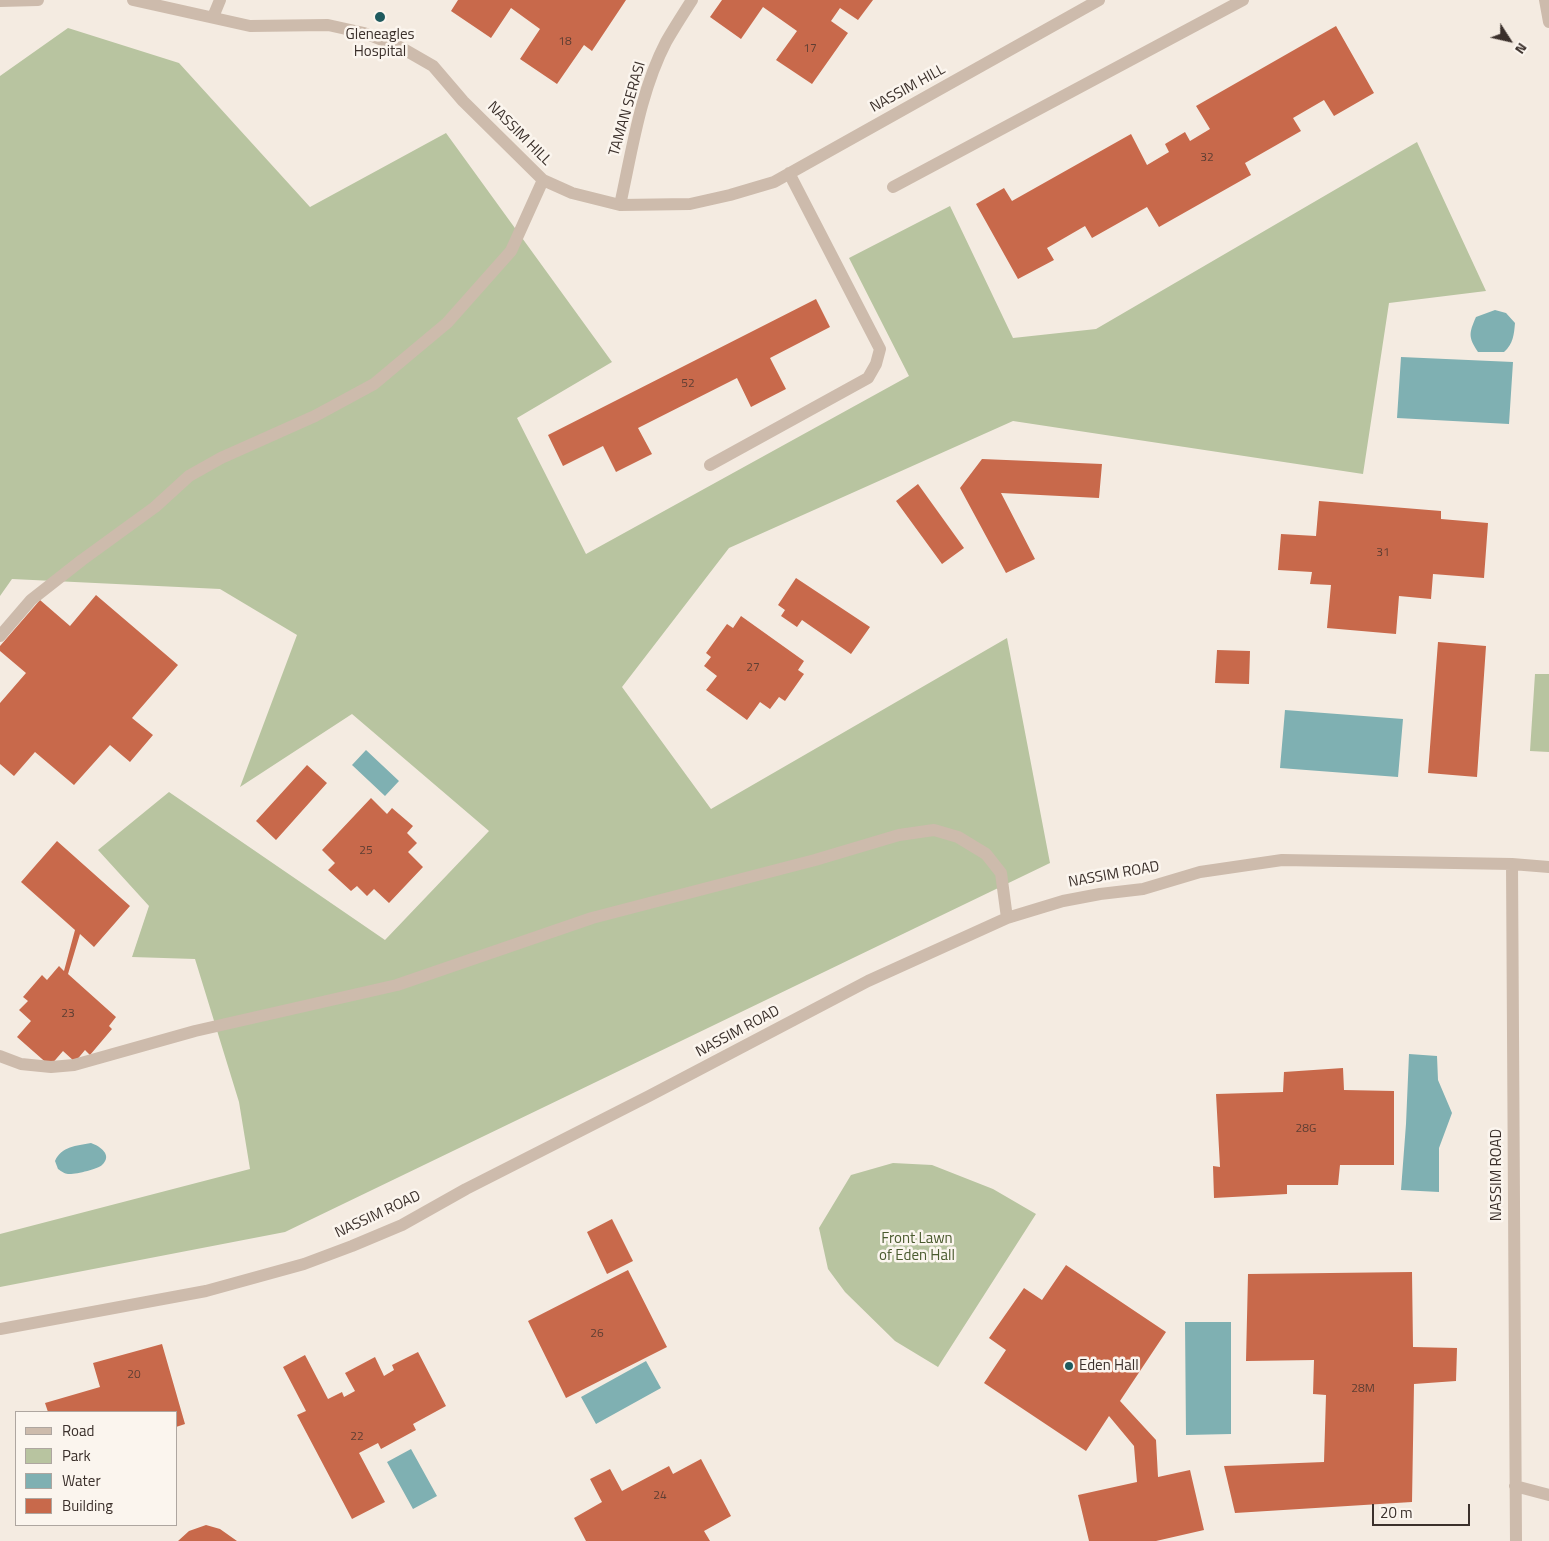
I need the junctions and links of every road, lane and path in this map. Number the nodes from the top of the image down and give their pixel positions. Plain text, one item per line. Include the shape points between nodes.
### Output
1 (38, 0) edge
2 (132, 0) edge
3 (220, 0) edge
4 (692, 0) edge
5 (1100, 0) edge
6 (1242, 0) edge
7 (1545, 0) edge
8 (0, 1) edge
9 (213, 17) junction
10 (1549, 22) edge
11 (789, 173) junction
12 (543, 180) junction
13 (893, 187) dead end
14 (620, 205) junction
15 (710, 465) dead end
16 (0, 636) edge
17 (1512, 864) junction
18 (1549, 867) edge
19 (1007, 918) junction
20 (0, 1056) edge
21 (0, 1329) edge
22 (1515, 1486) junction
23 (1549, 1495) edge
24 (1516, 1541) edge

1 - 8 street
2 - 9 street, NASSIM HILL
3 - 9 street
4 - 14 street, TAMAN SERASI via 666,43 649,85
5 - 11 street, NASSIM HILL
6 - 13 street
7 - 10 street
9 - 12 street, NASSIM HILL via 250,26 328,25 364,33 400,47 433,66 463,101
11 - 14 street, NASSIM HILL via 774,182 690,204
11 - 15 street via 880,349 876,364 868,378
12 - 14 street, NASSIM HILL via 572,193
12 - 16 street via 511,251 447,323 418,348 374,384 189,476 155,507 31,600
17 - 18 street, NASSIM ROAD
17 - 19 street, NASSIM ROAD via 1282,860 1200,872 1143,889 1063,901
17 - 22 street, NASSIM ROAD
19 - 20 street via 1001,873 986,854 958,837 934,830 899,835 592,918 397,984 195,1031 74,1064 51,1068 21,1064
19 - 21 street, NASSIM ROAD via 868,981 402,1225 352,1246 304,1264 206,1291
22 - 23 street
22 - 24 street, NASSIM ROAD

